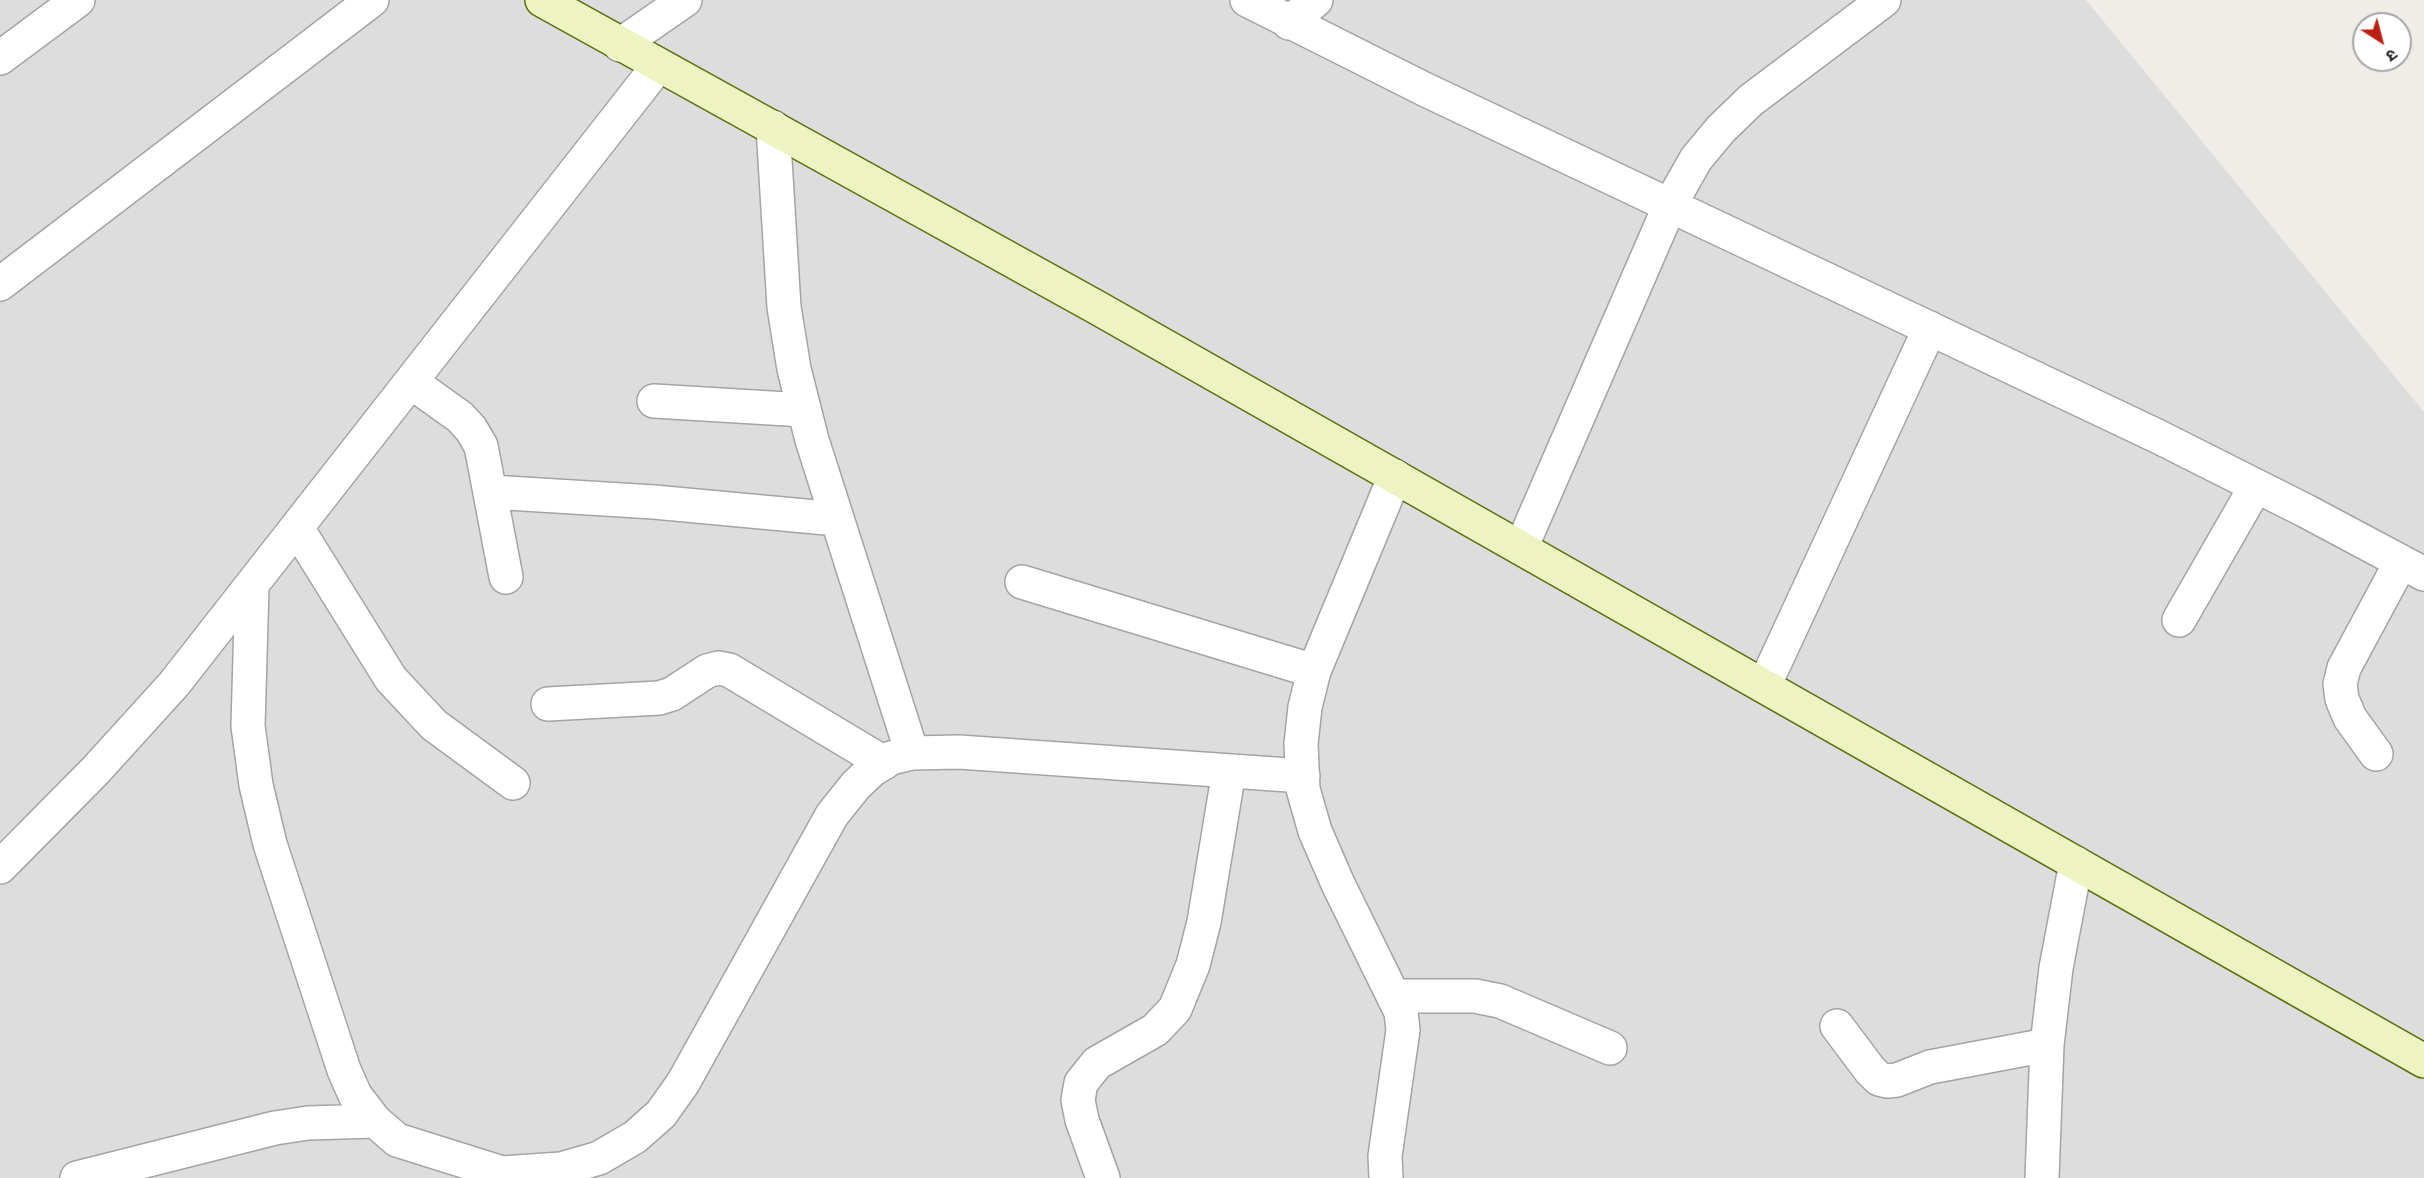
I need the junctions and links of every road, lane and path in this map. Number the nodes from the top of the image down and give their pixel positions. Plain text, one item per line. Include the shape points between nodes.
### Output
1 (78, 0) edge
2 (372, 0) edge
3 (542, 0) edge
4 (685, 0) edge
5 (1247, 0) edge
6 (1316, 0) edge
7 (1884, 0) edge
8 (1289, 23) junction
9 (620, 45) junction
10 (0, 58) edge
11 (658, 66) junction
12 (773, 126) junction
13 (1670, 205) junction
14 (0, 284) edge
15 (1930, 328) junction
16 (411, 382) junction
17 (654, 401) dead end
18 (804, 410) junction
19 (1395, 476) junction
20 (2256, 486) junction
21 (491, 492) junction
22 (837, 519) junction
23 (297, 528) junction
24 (1521, 548) junction
25 (2413, 568) edge
26 (506, 577) dead end
27 (1022, 582) dead end
28 (252, 586) junction
29 (2179, 620) dead end
30 (1314, 671) junction
31 (1764, 686) junction
32 (548, 704) dead end
33 (2376, 754) dead end
34 (898, 758) junction
35 (1229, 771) junction
36 (1302, 776) junction
37 (513, 783) dead end
38 (2076, 863) junction
39 (0, 867) edge
40 (1394, 996) junction
41 (1837, 1026) dead end
42 (2047, 1045) junction
43 (1610, 1048) dead end
44 (2424, 1061) edge
45 (375, 1121) junction
46 (501, 1175) edge
47 (77, 1178) edge
48 (1103, 1178) edge
49 (1386, 1178) edge
50 (2042, 1178) edge

1 - 10 street
2 - 14 street
3 - 9 street
4 - 9 street
5 - 8 street
6 - 8 street
7 - 13 street via 1751,100 1696,159
8 - 13 street
9 - 11 street
11 - 12 street
11 - 16 street
12 - 18 street via 784,307
12 - 19 street
13 - 15 street
13 - 24 street
15 - 20 street
15 - 31 street
16 - 21 street via 471,429 481,446
16 - 23 street
17 - 18 street
18 - 22 street
19 - 24 street
19 - 30 street
20 - 25 street
20 - 29 street
21 - 22 street
21 - 26 street
22 - 34 street
23 - 28 street
23 - 37 street via 391,679 434,725
24 - 31 street
25 - 33 street via 2344,668 2340,684 2350,718
27 - 30 street
28 - 39 street via 174,684
28 - 45 street via 248,726 256,785 270,844 344,1070 355,1095
30 - 36 street via 1305,706
31 - 38 street
32 - 34 street via 659,698 718,668 729,670
34 - 35 street via 959,752
34 - 46 street via 872,770 832,815 707,1043 661,1114 634,1137 599,1158 561,1170
35 - 36 street
35 - 48 street via 1204,922 1193,965 1175,1009 1155,1030 1097,1063 1081,1083 1078,1100
36 - 40 street via 1315,831
38 - 42 street via 2056,968
38 - 44 street
40 - 43 street via 1475,996 1500,1001
40 - 49 street via 1403,1030 1385,1156
41 - 42 street via 1870,1070 1887,1081 1930,1067
42 - 50 street
45 - 46 street via 397,1140
45 - 47 street via 275,1128

